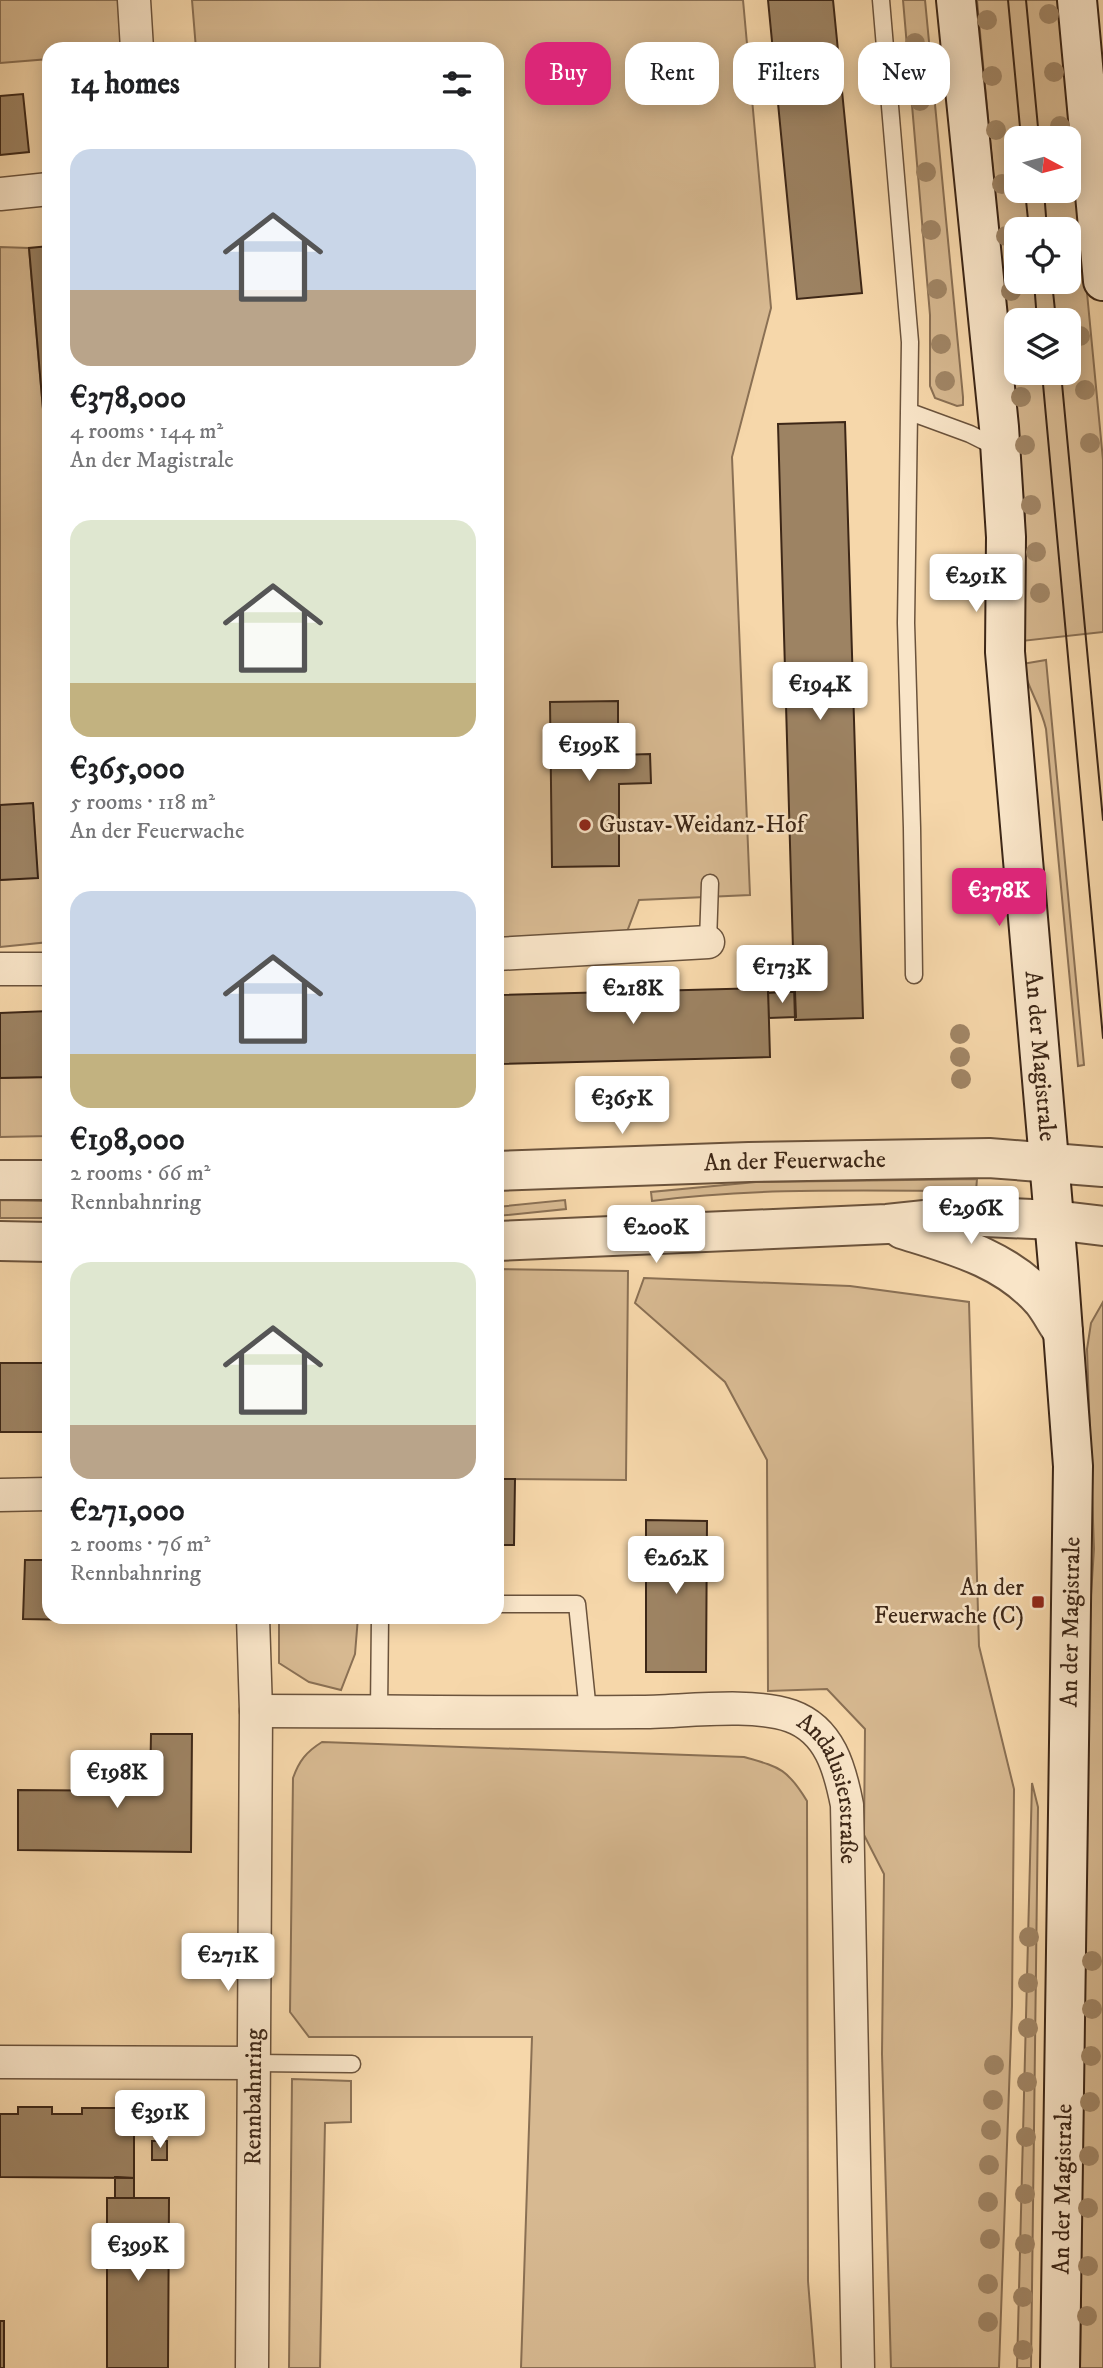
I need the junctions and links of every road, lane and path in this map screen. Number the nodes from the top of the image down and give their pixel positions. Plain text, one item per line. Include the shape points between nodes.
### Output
1 (134, 0) edge
2 (881, 0) edge
3 (956, 0) edge
4 (1077, 0) edge
5 (137, 42) edge
6 (42, 190) edge
7 (0, 194) edge
8 (1103, 281) edge
9 (910, 412) junction
10 (1001, 449) junction
11 (710, 883) dead end
12 (708, 942) joint
13 (504, 954) edge
14 (0, 969) edge
15 (42, 969) edge
16 (914, 975) dead end
17 (1049, 1162) junction
18 (1103, 1167) edge
19 (504, 1171) edge
20 (0, 1180) edge
21 (42, 1180) edge
22 (1054, 1220) junction
23 (887, 1224) junction
24 (1103, 1226) edge
25 (0, 1241) edge
26 (504, 1241) edge
27 (42, 1242) edge
28 (1063, 1332) junction
29 (42, 1494) edge
30 (0, 1495) edge
31 (504, 1604) edge
32 (253, 1624) edge
33 (380, 1624) edge
34 (256, 1710) junction
35 (379, 1712) junction
36 (588, 1712) junction
37 (0, 2062) edge
38 (254, 2063) junction
39 (352, 2064) dead end
40 (252, 2368) edge
41 (858, 2368) edge
42 (1060, 2368) edge

1 - 5 street
2 - 9 lane via 910,342
3 - 10 main road, An der Magistrale
4 - 8 main road
6 - 7 street
9 - 10 lane via 971,433
9 - 16 lane via 906,623
10 - 17 main road, An der Magistrale via 1005,652
11 - 12 lane
12 - 13 street
14 - 15 street
17 - 18 main road, An der Feuerwache
17 - 19 main road, An der Feuerwache via 989,1158
17 - 22 main road, An der Magistrale
20 - 21 main road
22 - 23 main road via 963,1216
22 - 24 main road
22 - 28 main road, An der Magistrale
23 - 26 main road
23 - 28 main road via 989,1258 1035,1293
25 - 27 main road
28 - 42 main road, An der Magistrale via 1073,1466
29 - 30 street
31 - 36 lane via 577,1604
32 - 34 street, Rennbahnring
33 - 35 lane
34 - 35 street, Andalusierstraße
34 - 38 street, Rennbahnring
35 - 36 street, Andalusierstraße
36 - 41 street, Andalusierstraße via 756,1709 791,1716 816,1730 842,1777 847,1805
37 - 38 street
38 - 39 lane
38 - 40 street, Rennbahnring

